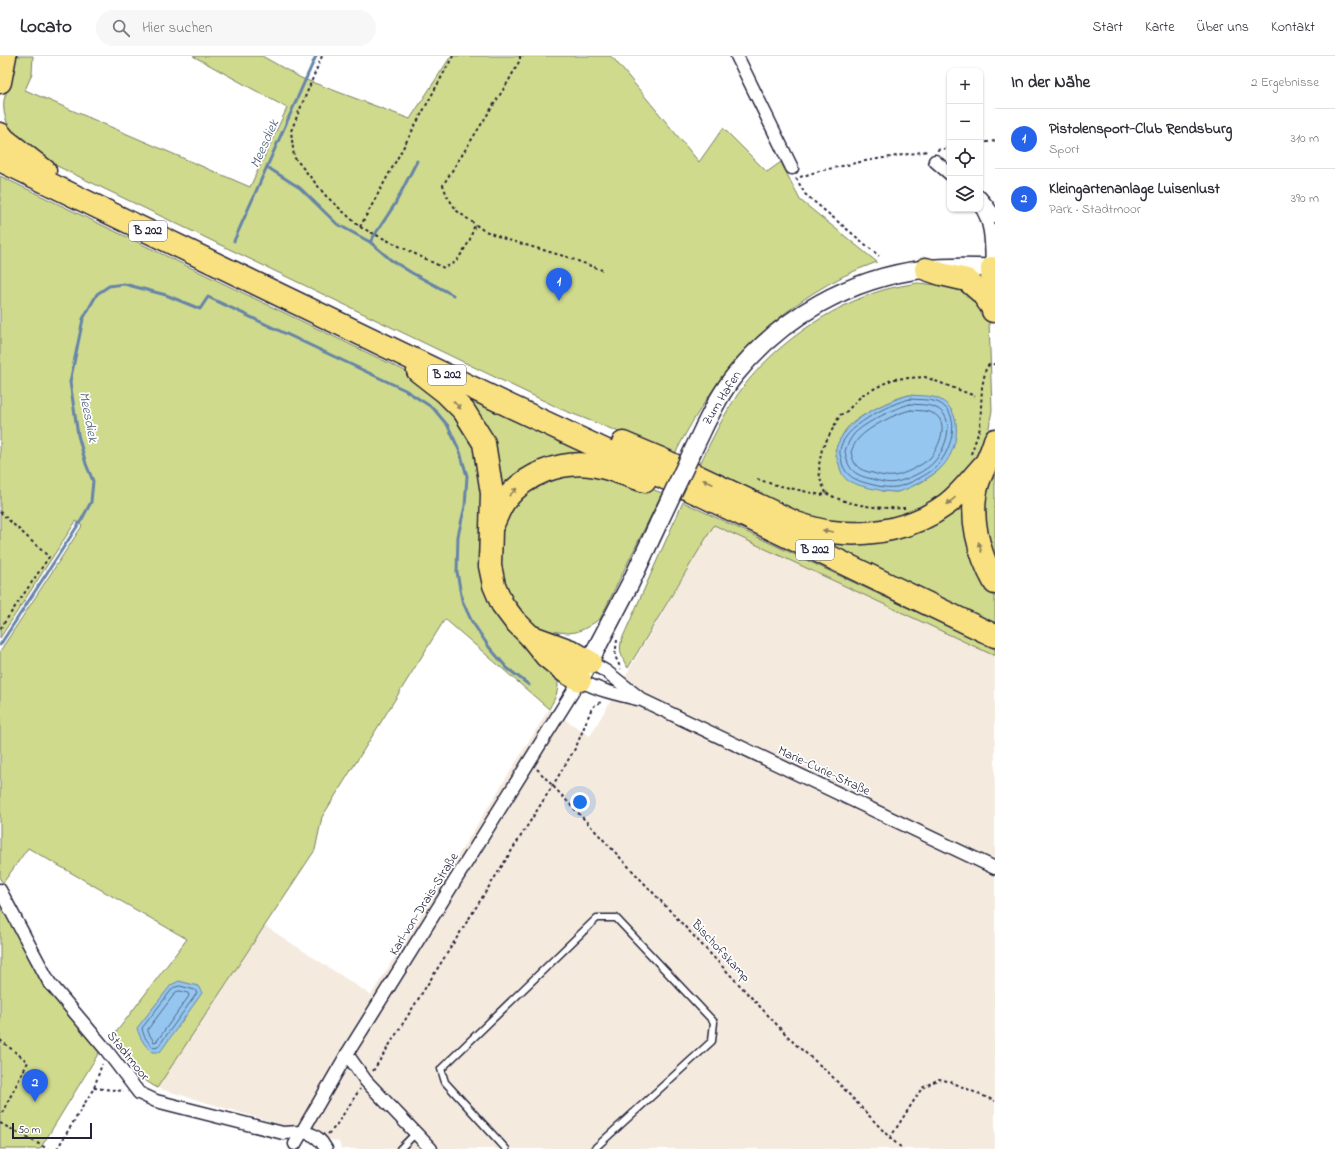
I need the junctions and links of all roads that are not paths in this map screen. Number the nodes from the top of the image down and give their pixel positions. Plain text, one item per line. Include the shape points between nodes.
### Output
1 (5, 56) edge
2 (737, 56) edge
3 (0, 82) edge
4 (0, 134) edge
5 (935, 161) dead end
6 (3, 163) edge
7 (947, 171) edge
8 (794, 173) road end
9 (65, 192) junction
10 (983, 200) edge
11 (983, 212) edge
12 (995, 216) edge
13 (993, 268) edge
14 (926, 269) junction
15 (993, 313) edge
16 (384, 344) junction
17 (516, 409) junction
18 (995, 440) edge
19 (978, 460) junction
20 (698, 494) junction
21 (492, 525) junction
22 (995, 583) edge
23 (995, 636) edge
24 (585, 671) junction
25 (642, 700) junction
26 (995, 868) edge
27 (0, 890) edge
28 (347, 1054) junction
29 (302, 1131) junction
30 (416, 1133) junction
31 (295, 1144) dead end
32 (324, 1145) edge
33 (400, 1149) edge
34 (431, 1149) edge
35 (506, 1149) edge
36 (594, 1149) edge

1 - 3 highway
2 - 8 street
4 - 9 highway via 45,170
5 - 7 street
6 - 9 highway, B 202
9 - 16 highway, B 202
10 - 12 street
11 - 13 street via 989,227
13 - 14 main road, Zum Hafen
13 - 15 highway
14 - 15 highway via 967,280 982,293
14 - 24 main road, Zum Hafen, bridge via 872,281 828,298 774,334 734,376 704,427 631,582
16 - 17 highway, B 202
16 -> 21 highway via 445,392 464,411 484,443 492,493
19 -> 17 highway via 960,493 934,513 882,531 832,532 796,523 661,459 549,414
17 - 20 highway, B 202
18 - 19 highway
22 -> 19 highway via 976,530
21 -> 20 highway via 505,500 517,488 544,471 559,466 592,465
20 - 23 highway, B 202
21 - 24 highway via 490,566 502,604 551,660 567,673
24 - 25 street, Marie-Curie-Straße via 607,672
24 - 25 street, Marie-Curie-Straße via 591,687
24 - 28 street, Karl-von-Drais-Straße
25 - 26 street, Marie-Curie-Straße
27 - 29 street, Stadtmoor via 49,982 139,1093 156,1101 283,1133
28 - 29 street, Karl-von-Drais-Straße
28 - 30 street via 366,1082
29 - 31 street, Karl-von-Drais-Straße
29 - 32 street via 317,1137
30 - 33 lane
30 - 34 street
35 - 36 lane via 445,1082 441,1069 597,918 616,918 714,1022 712,1041

